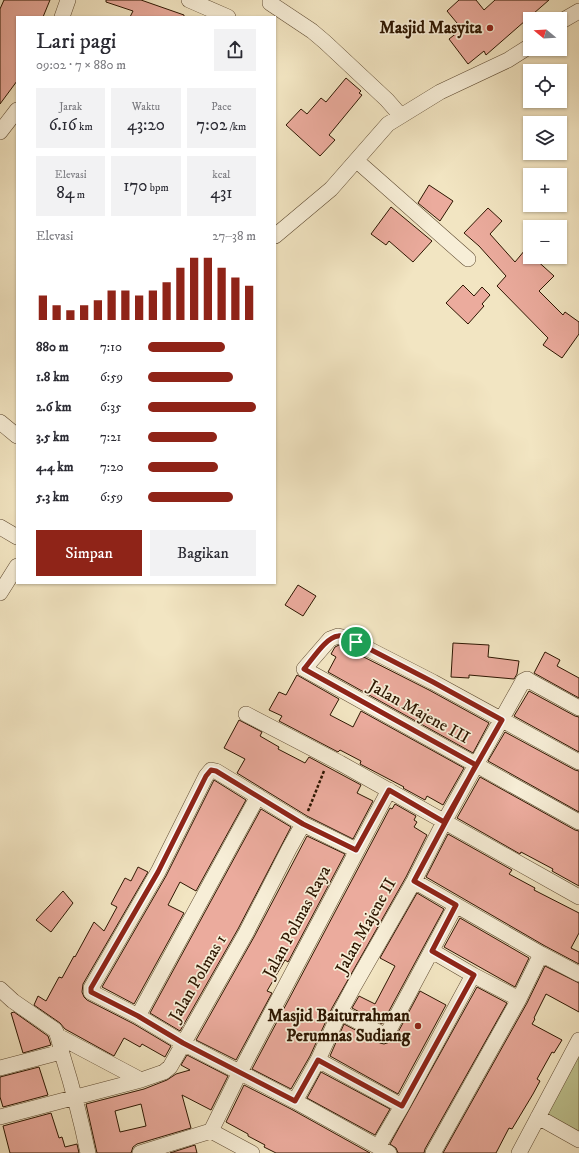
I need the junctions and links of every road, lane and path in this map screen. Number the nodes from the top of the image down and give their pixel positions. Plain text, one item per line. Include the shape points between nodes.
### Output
1 (68, 0) edge
2 (189, 0) edge
3 (270, 0) edge
4 (579, 11) edge
5 (62, 16) edge
6 (226, 16) edge
7 (567, 18) edge
8 (523, 50) edge
9 (16, 111) edge
10 (401, 116) junction
11 (0, 132) edge
12 (357, 160) junction
13 (276, 235) edge
14 (468, 258) dead end
15 (0, 422) edge
16 (16, 435) edge
17 (0, 527) edge
18 (16, 537) edge
19 (16, 568) edge
20 (0, 593) edge
21 (579, 708) edge
22 (246, 714) dead end
23 (502, 720) junction
24 (329, 758) junction
25 (579, 762) edge
26 (476, 765) junction
27 (389, 790) junction
28 (258, 796) junction
29 (444, 822) junction
30 (579, 822) edge
31 (303, 824) junction
32 (356, 850) junction
33 (414, 881) junction
34 (579, 897) edge
35 (456, 905) junction
36 (432, 951) junction
37 (541, 954) junction
38 (579, 974) edge
39 (474, 975) junction
40 (0, 989) edge
41 (519, 999) junction
42 (340, 1012) junction
43 (138, 1016) junction
44 (58, 1036) junction
45 (579, 1040) edge
46 (183, 1043) junction
47 (61, 1052) junction
48 (318, 1060) junction
49 (0, 1068) edge
50 (240, 1072) junction
51 (141, 1080) junction
52 (75, 1096) junction
53 (295, 1101) junction
54 (402, 1106) junction
55 (5, 1116) edge
56 (538, 1117) junction
57 (210, 1131) junction
58 (579, 1140) edge
59 (384, 1150) edge
60 (88, 1153) edge
61 (142, 1153) edge
62 (252, 1153) edge
63 (433, 1153) edge
64 (519, 1153) edge

1 - 5 street
2 - 6 street
3 - 10 street via 270,3 325,42 388,100
4 - 7 street
8 - 10 street via 440,92
9 - 11 street
10 - 12 street via 388,124
12 - 13 street via 331,189
12 - 14 street
15 - 16 street
17 - 18 street
19 - 20 street
21 - 23 street, Jalan Majene II via 527,679 523,681
22 - 24 street
23 - 25 street
23 - 26 street, Jalan Majene II
23 - 26 street, Jalan Majene III via 348,638 338,636 330,639 304,669
24 - 27 street
24 - 31 path
26 - 29 street, Jalan Majene II
26 - 30 street, Jalan Majene III
27 - 29 street
27 - 32 street, Jalan Polmas Raya
28 - 31 street
28 - 43 street
28 - 43 street via 216,771 211,770 206,776 158,872 91,988 91,992
29 - 33 street, Jalan Majene II
29 - 34 street
31 - 32 street
31 - 46 street, Jalan Polmas 1 via 246,933
32 - 50 street, Jalan Polmas Raya
33 - 35 street
33 - 42 street, Jalan Majene II
35 - 36 street
35 - 37 street
36 - 39 street
36 - 42 street via 387,1034 384,1035
37 - 38 street
37 - 41 street
39 - 41 street
39 - 54 street
40 - 44 street via 55,1030
41 - 63 street
42 - 48 street, Jalan Majene II
43 - 46 street
44 - 47 street
44 - 51 street
45 - 56 street
46 - 50 street
46 - 51 street, Jalan Polmas 1 via 170,1067 164,1072
47 - 49 street
47 - 52 street
48 - 53 street, Jalan Majene II
48 - 54 street
50 - 53 street
50 - 57 street, Jalan Polmas Raya
51 - 52 street, Jalan Polmas 1
52 - 55 street, Jalan Polmas 1
52 - 60 street
53 - 59 street
54 - 59 street
56 - 58 street
56 - 64 street
57 - 61 street
57 - 62 street

